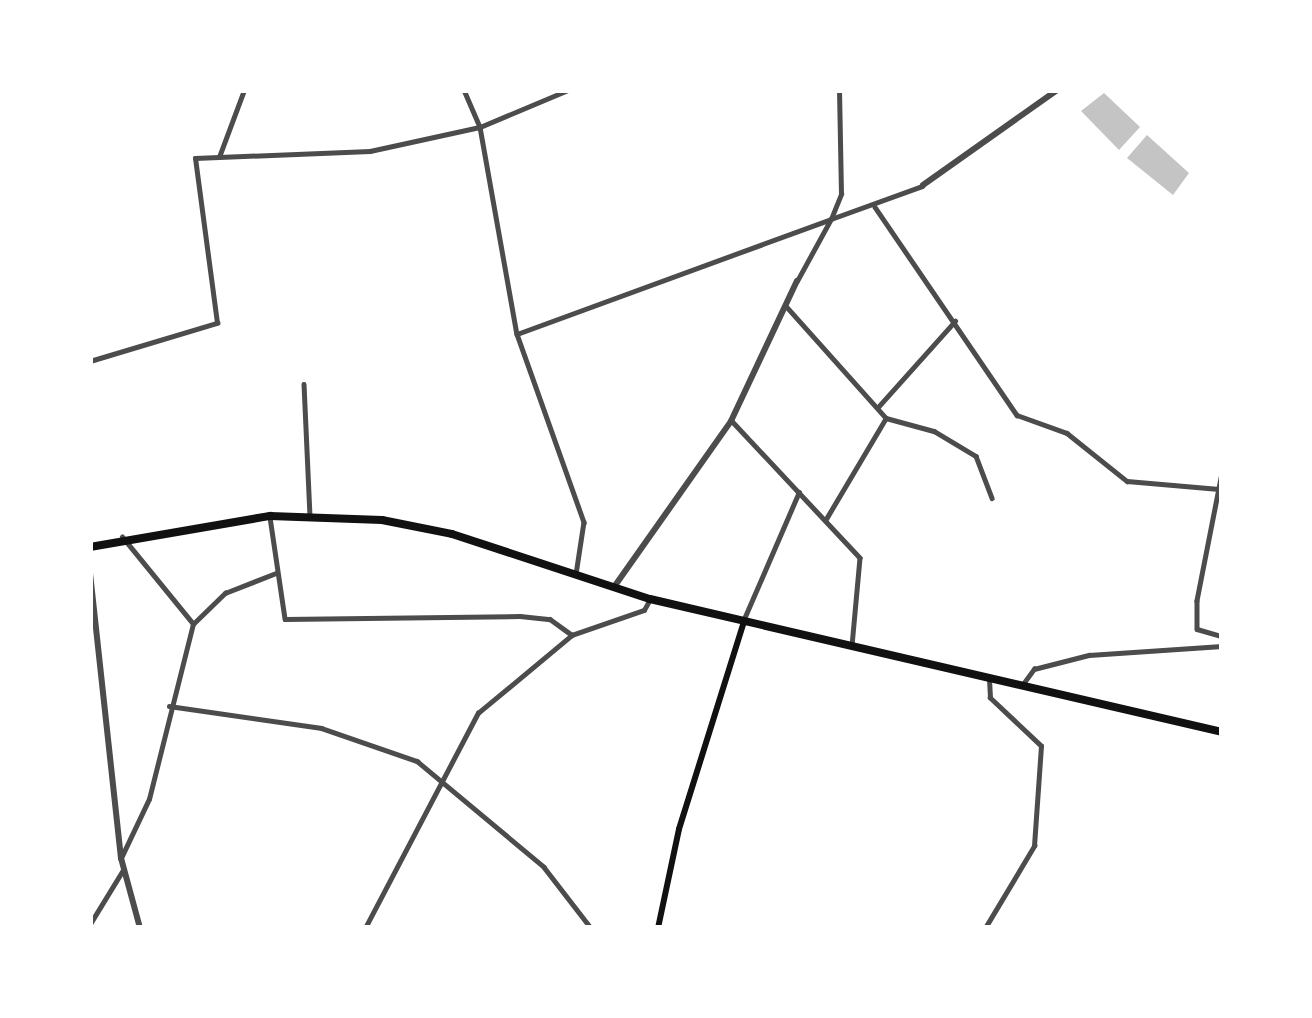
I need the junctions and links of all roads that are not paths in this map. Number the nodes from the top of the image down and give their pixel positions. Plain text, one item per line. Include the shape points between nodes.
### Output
1 (244, 90) edge
2 (568, 90) edge
3 (839, 90) edge
4 (1057, 90) edge
5 (467, 91) edge
6 (481, 127) junction
7 (219, 157) junction
8 (923, 185) joint
9 (875, 207) junction
10 (831, 219) junction
11 (797, 281) joint
12 (786, 306) junction
13 (956, 321) junction
14 (517, 334) junction
15 (90, 361) edge
16 (304, 384) dead end
17 (879, 406) junction
18 (886, 418) junction
19 (731, 421) junction
20 (1222, 473) edge
21 (1220, 489) edge
22 (799, 493) junction
23 (992, 498) dead end
24 (310, 515) junction
25 (270, 516) junction
26 (826, 519) junction
27 (122, 537) junction
28 (90, 547) edge
29 (90, 573) edge
30 (276, 573) junction
31 (576, 574) junction
32 (614, 587) junction
33 (650, 599) junction
34 (744, 621) junction
35 (193, 624) junction
36 (572, 635) junction
37 (1222, 636) edge
38 (852, 646) junction
39 (1222, 646) edge
40 (989, 679) junction
41 (1022, 685) junction
42 (169, 706) junction
43 (1222, 732) edge
44 (441, 774) junction
45 (121, 858) junction
46 (123, 870) junction
47 (90, 924) edge
48 (140, 928) edge
49 (365, 928) edge
50 (591, 928) edge
51 (658, 928) edge
52 (985, 928) edge

1 - 7 street
2 - 6 street
3 - 10 street via 841,194
4 - 8 street
5 - 6 street
6 - 7 street via 370,151
6 - 14 street
7 - 15 street via 195,158 217,323
8 - 9 street
9 - 10 street
9 - 13 street
10 - 11 street
10 - 14 street
11 - 12 street
12 - 17 street
12 - 19 street
13 - 17 street
13 - 21 street via 1017,415 1067,433 1127,481
14 - 31 street via 584,521
16 - 24 street
17 - 18 street
18 - 23 street via 934,431 976,456
18 - 26 street
19 - 22 street
19 - 32 street
20 - 21 street
21 - 37 street via 1197,629
22 - 26 street
22 - 34 street via 755,580
24 - 25 main road
24 - 31 main road via 452,534
25 - 27 main road
25 - 30 street
26 - 38 street via 860,559
27 - 28 main road
27 - 35 street
29 - 45 street
30 - 35 street via 225,592
30 - 36 street via 285,619 520,616 550,619
31 - 32 main road
32 - 33 main road
33 - 34 main road
33 - 36 street via 644,610
34 - 38 main road
34 - 51 main road via 679,829
35 - 42 street
36 - 44 street via 478,713
38 - 40 main road
39 - 41 street via 1089,655 1034,669
40 - 41 main road
40 - 52 street via 990,698 1041,746 1034,846
41 - 43 main road
42 - 44 street via 321,728
42 - 45 street via 149,800
44 - 49 street
44 - 50 street via 544,867
45 - 46 street
46 - 47 street
46 - 48 street

